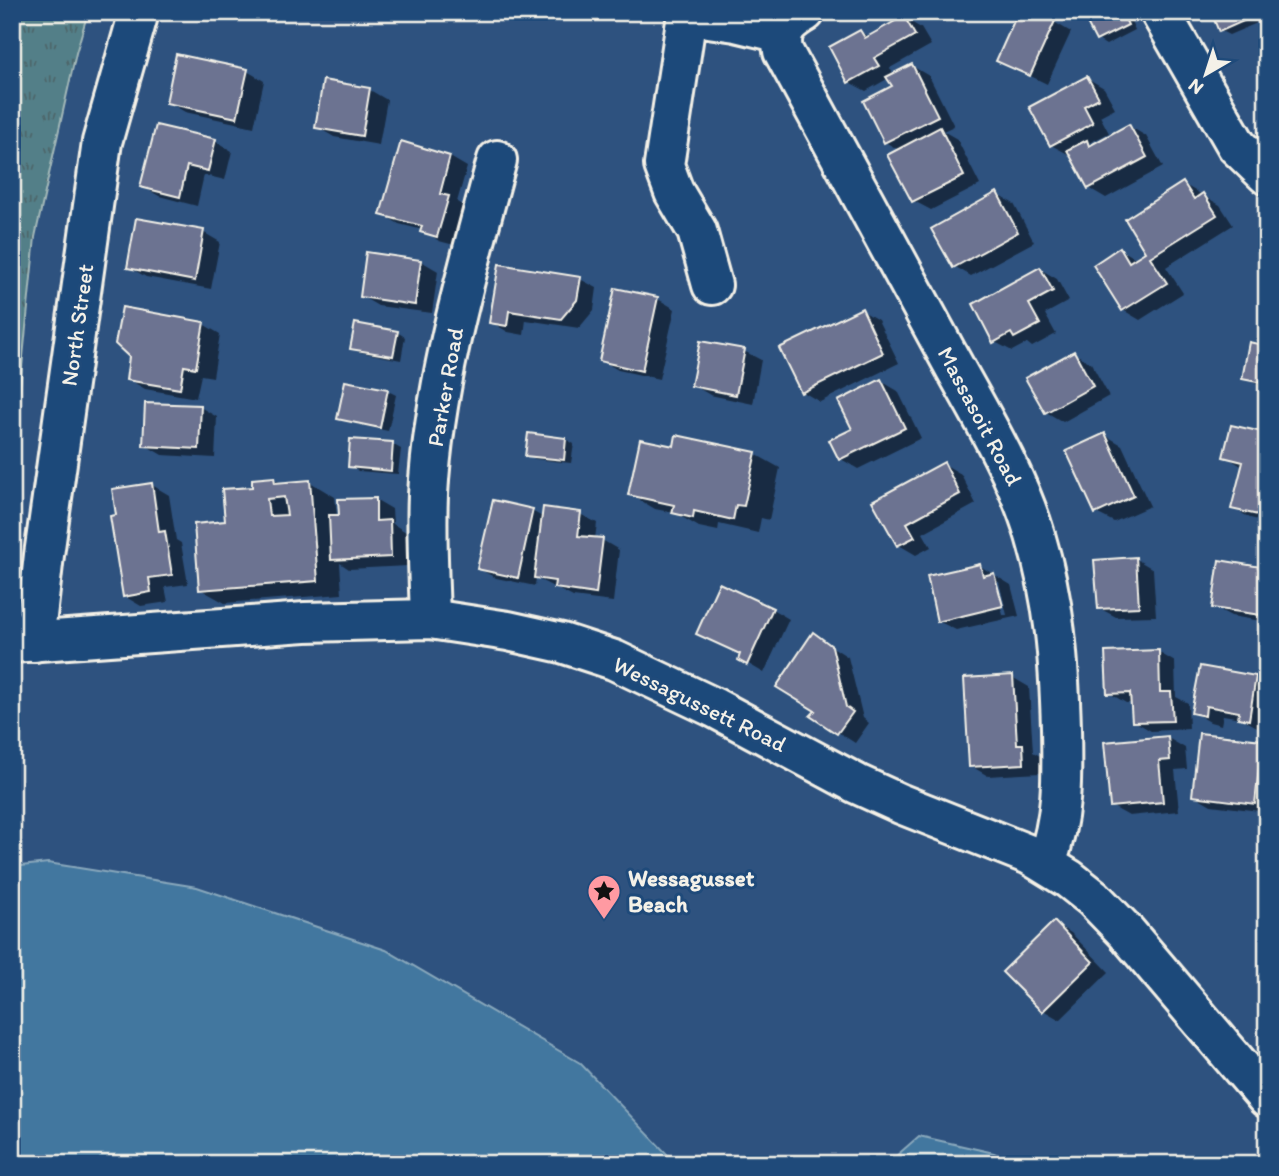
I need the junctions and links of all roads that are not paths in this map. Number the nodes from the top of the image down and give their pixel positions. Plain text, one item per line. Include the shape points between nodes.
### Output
1 (139, 12) edge
2 (1160, 12) edge
3 (793, 23) edge
4 (497, 160) dead end
5 (1267, 175) edge
6 (712, 285) dead end
7 (430, 619) junction
8 (23, 643) edge
9 (1046, 864) junction
10 (1267, 1098) edge

1 - 8 street, North Street via 102,142 44,555
2 - 5 street via 1237,146
3 - 6 street via 687,15 664,165 697,231
3 - 9 street, Massasoit Road via 783,51 979,413 1020,493 1034,532 1055,615 1059,662 1062,800
4 - 7 street, Parker Road via 437,410 428,495
7 - 8 street, Wessagussett Road via 305,622
7 - 9 street, Wessagussett Road via 562,643 614,660 857,784
9 - 10 street, Wessagussett Road via 1093,898 1126,932

